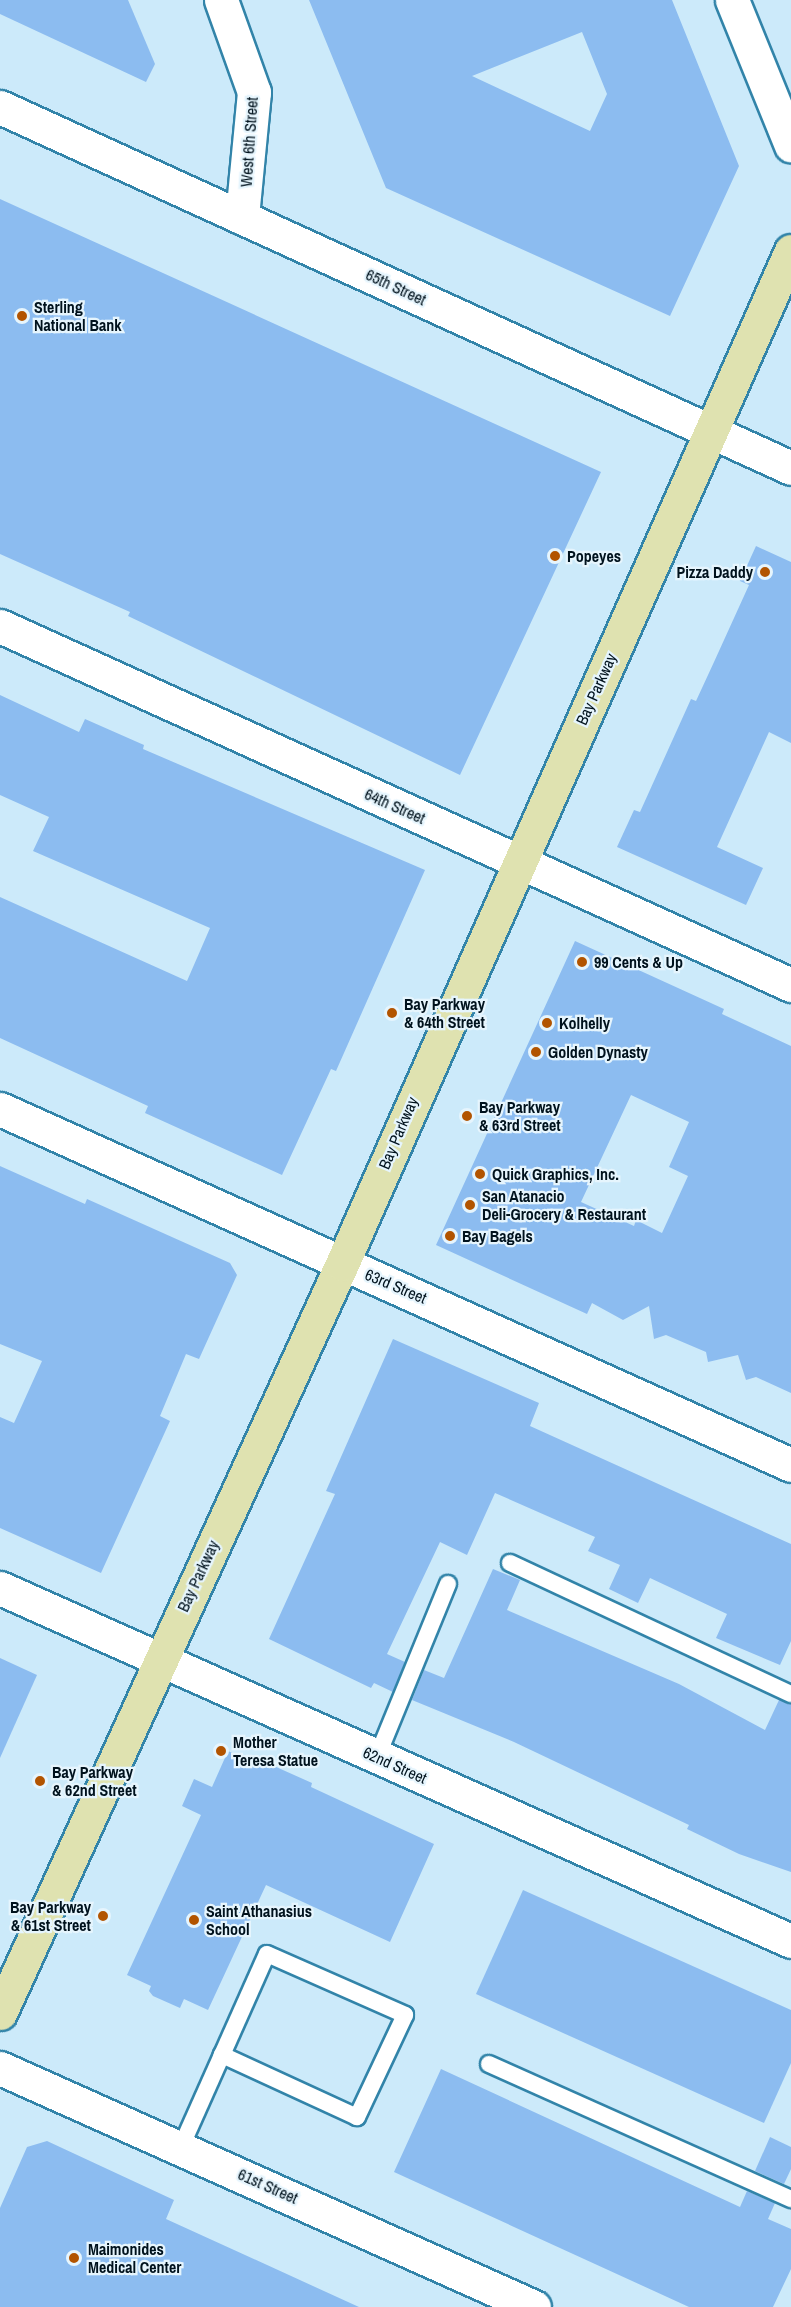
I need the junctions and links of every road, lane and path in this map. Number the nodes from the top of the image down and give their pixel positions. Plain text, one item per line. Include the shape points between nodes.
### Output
1 (221, 0) edge
2 (732, 0) edge
3 (0, 107) edge
4 (791, 145) edge
5 (242, 217) junction
6 (791, 251) edge
7 (712, 433) junction
8 (791, 468) edge
9 (0, 626) edge
10 (518, 861) junction
11 (791, 985) edge
12 (0, 1109) edge
13 (342, 1264) junction
14 (791, 1464) edge
15 (510, 1563) dead end
16 (448, 1584) dead end
17 (0, 1588) edge
18 (159, 1660) junction
19 (791, 1694) edge
20 (377, 1757) junction
21 (791, 1941) edge
22 (0, 2013) edge
23 (222, 2055) junction
24 (489, 2064) dead end
25 (0, 2068) edge
26 (182, 2147) junction
27 (791, 2199) edge
28 (534, 2307) edge

1 - 5 street, West 6th Street via 254,92
2 - 4 street
3 - 5 street, 65th Street
5 - 7 street, 65th Street
6 - 7 main road, Bay Parkway
7 - 8 street, 65th Street
7 - 10 main road, Bay Parkway
9 - 10 street, 64th Street
10 - 11 street, 64th Street
10 - 13 main road, Bay Parkway
12 - 13 street, 63rd Street
13 - 14 street, 63rd Street
13 - 18 main road, Bay Parkway
15 - 19 lane
16 - 20 lane
17 - 18 street, 62nd Street
18 - 20 street, 62nd Street
18 - 22 main road, Bay Parkway
20 - 21 street, 62nd Street
23 - 23 lane via 357,2117 405,2015 267,1954
23 - 26 lane
24 - 27 lane
25 - 26 street, 61st Street
26 - 28 street, 61st Street

